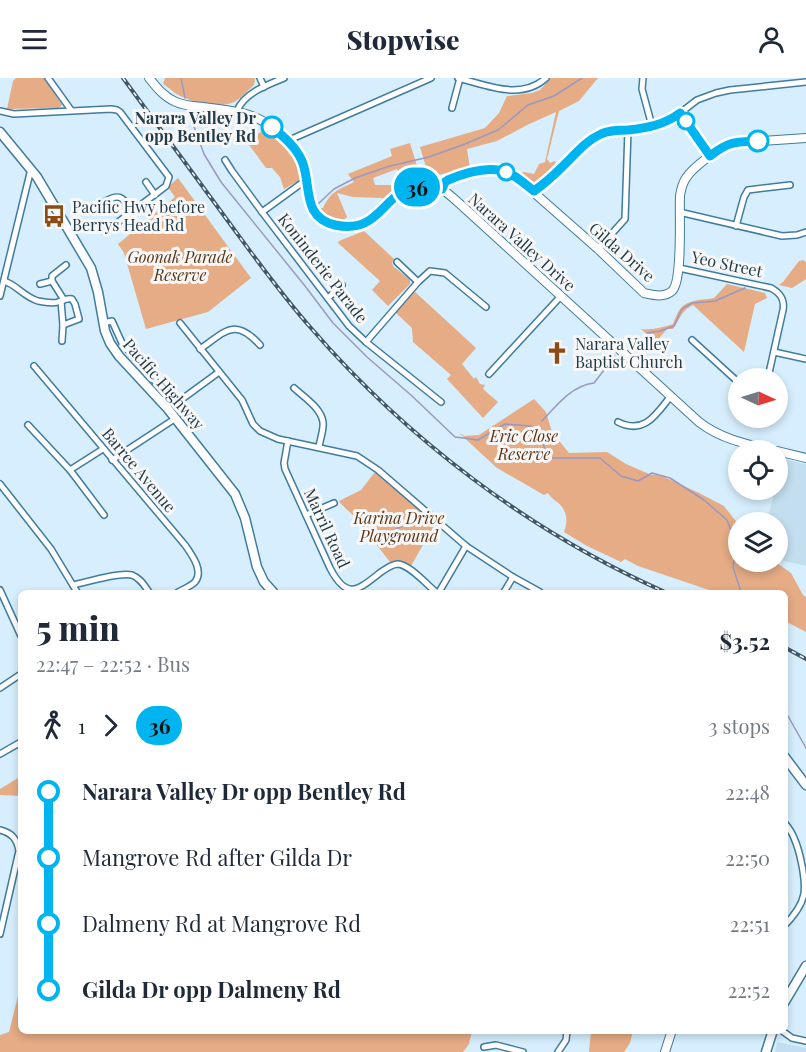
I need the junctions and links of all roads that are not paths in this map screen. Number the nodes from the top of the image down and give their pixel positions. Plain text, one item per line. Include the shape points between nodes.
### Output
1 (48, 78) edge
2 (149, 78) edge
3 (260, 78) edge
4 (284, 78) edge
5 (431, 78) edge
6 (459, 78) edge
7 (546, 78) edge
8 (643, 78) edge
9 (806, 82) edge
10 (264, 87) junction
11 (452, 108) dead end
12 (71, 110) junction
13 (0, 111) edge
14 (237, 111) junction
15 (680, 113) junction
16 (652, 126) junction
17 (628, 130) junction
18 (0, 132) edge
19 (806, 138) edge
20 (287, 141) junction
21 (710, 156) junction
22 (225, 160) dead end
23 (31, 168) junction
24 (306, 180) junction
25 (146, 182) dead end
26 (790, 184) dead end
27 (442, 189) junction
28 (534, 191) junction
29 (155, 195) junction
30 (104, 202) dead end
31 (133, 212) junction
32 (262, 212) junction
33 (679, 212) junction
34 (736, 226) junction
35 (806, 231) edge
36 (105, 232) dead end
37 (598, 249) junction
38 (397, 262) dead end
39 (66, 265) dead end
40 (679, 268) junction
41 (4, 281) junction
42 (52, 281) junction
43 (418, 282) junction
44 (40, 284) dead end
45 (342, 285) dead end
46 (0, 296) edge
47 (561, 296) junction
48 (328, 298) junction
49 (62, 300) junction
50 (486, 307) dead end
51 (180, 323) dead end
52 (63, 325) junction
53 (692, 340) dead end
54 (62, 341) dead end
55 (366, 342) junction
56 (260, 345) dead end
57 (200, 349) junction
58 (774, 352) junction
59 (806, 359) edge
60 (34, 366) dead end
61 (770, 368) edge
62 (219, 372) junction
63 (728, 373) edge
64 (489, 374) dead end
65 (294, 388) dead end
66 (670, 397) junction
67 (441, 402) dead end
68 (172, 406) junction
69 (176, 418) junction
70 (618, 422) dead end
71 (28, 424) dead end
72 (730, 440) edge
73 (288, 441) junction
74 (319, 447) junction
75 (103, 448) junction
76 (788, 453) edge
77 (805, 456) edge
78 (112, 460) junction
79 (70, 470) junction
80 (0, 484) edge
81 (334, 502) dead end
82 (104, 515) dead end
83 (306, 515) junction
84 (466, 546) junction
85 (513, 577) junction
86 (73, 585) junction
87 (0, 590) edge
88 (76, 590) edge
89 (147, 590) edge
90 (182, 590) edge
91 (271, 590) edge
92 (436, 590) edge
93 (439, 590) edge
94 (505, 590) edge
95 (536, 590) edge
96 (2, 603) edge
97 (18, 631) edge
98 (18, 676) edge
99 (0, 688) edge
100 (18, 745) edge
101 (0, 754) edge
102 (788, 761) edge
103 (806, 785) edge
104 (788, 827) edge
105 (0, 830) edge
106 (0, 900) edge
107 (8, 902) junction
108 (788, 922) edge
109 (0, 934) edge
110 (806, 966) edge
111 (788, 996) edge
112 (567, 1034) edge
113 (671, 1034) edge
114 (772, 1034) edge
115 (786, 1034) edge
116 (806, 1041) edge
117 (484, 1047) dead end
118 (524, 1052) edge
119 (558, 1052) edge
120 (665, 1052) edge
121 (766, 1052) edge

1 - 12 street
2 - 14 main road via 161,92 180,103
3 - 10 street
4 - 10 street
5 - 20 street
6 - 7 street via 513,90 525,90
6 - 11 street
8 - 16 street via 642,89
9 - 15 street via 716,93 696,100
10 - 14 street via 243,101
12 - 13 street via 14,114
12 - 29 street via 119,111 169,177 166,186
14 - 20 main road via 264,122
15 - 16 street
15 - 21 street
16 - 17 street
17 - 28 street via 604,132 591,139
17 - 37 street via 625,219
18 - 23 main road, Pacific Highway
19 - 21 main road, Gilda Drive via 732,143
20 - 24 main road via 302,162
21 - 33 main road, Gilda Drive via 684,181
22 - 32 street, Koninderie Parade
23 - 41 street
23 - 68 main road, Pacific Highway via 91,268 110,343
24 - 27 main road via 317,215 331,224 350,227 372,219 409,189
24 - 32 street
25 - 29 street
26 - 34 street via 748,190
27 - 28 main road, Gilda Drive via 451,178 491,170 511,174
27 - 47 main road, Narara Valley Drive
28 - 37 main road, Gilda Drive
29 - 31 street
30 - 31 street via 119,197
31 - 36 street
32 - 48 street, Koninderie Parade
33 - 34 street
33 - 40 main road, Gilda Drive
34 - 35 street via 782,236
37 - 40 main road, Gilda Drive via 644,293 665,295 673,290
38 - 43 street
39 - 42 street via 52,276
40 - 58 street, Yeo Street via 771,288 778,293 784,305
41 - 46 street
41 - 49 street via 33,299 49,303
42 - 44 street
42 - 49 street
43 - 50 street via 430,271 446,273
43 - 55 street
45 - 48 street
47 - 64 street
47 - 66 main road, Narara Valley Drive
48 - 55 street, Koninderie Parade
49 - 52 street
49 - 52 street via 74,301 79,319
51 - 57 street
52 - 54 street
53 - 63 street
55 - 67 street, Koninderie Parade
56 - 57 street via 244,331 233,329
57 - 62 street
58 - 59 street
58 - 61 street, Yeo Street
60 - 75 street, Barree Avenue
62 - 68 street
62 - 73 street via 242,400 253,424 268,435
65 - 74 street via 321,416
66 - 70 street via 647,424 638,427
66 - 72 main road, Narara Valley Drive via 714,433
68 - 69 main road, Pacific Highway
69 - 78 street
69 - 91 main road, Pacific Highway via 235,494 257,567
71 - 79 street
73 - 74 street
73 - 83 street, Marril Road via 284,466
74 - 84 street via 367,462
75 - 78 street, Barree Avenue
75 - 79 street
76 - 77 main road
78 - 90 street, Barree Avenue via 192,556 198,577
79 - 82 street
80 - 86 street via 51,549
81 - 83 street
83 - 92 street, Marril Road via 330,568 347,589 364,585 392,565 402,565
84 - 85 street
84 - 93 street
85 - 94 street
85 - 95 street
86 - 88 street
86 - 89 street via 132,575
87 - 96 street
96 - 97 street
98 - 99 street
100 - 101 street
102 - 103 main road
104 - 108 street via 797,846 805,885 802,899
105 - 107 street via 13,836 18,851
106 - 107 street
107 - 109 street
110 - 111 main road
112 - 119 street
113 - 120 main road
114 - 121 main road
115 - 116 street
117 - 118 street via 495,1045

